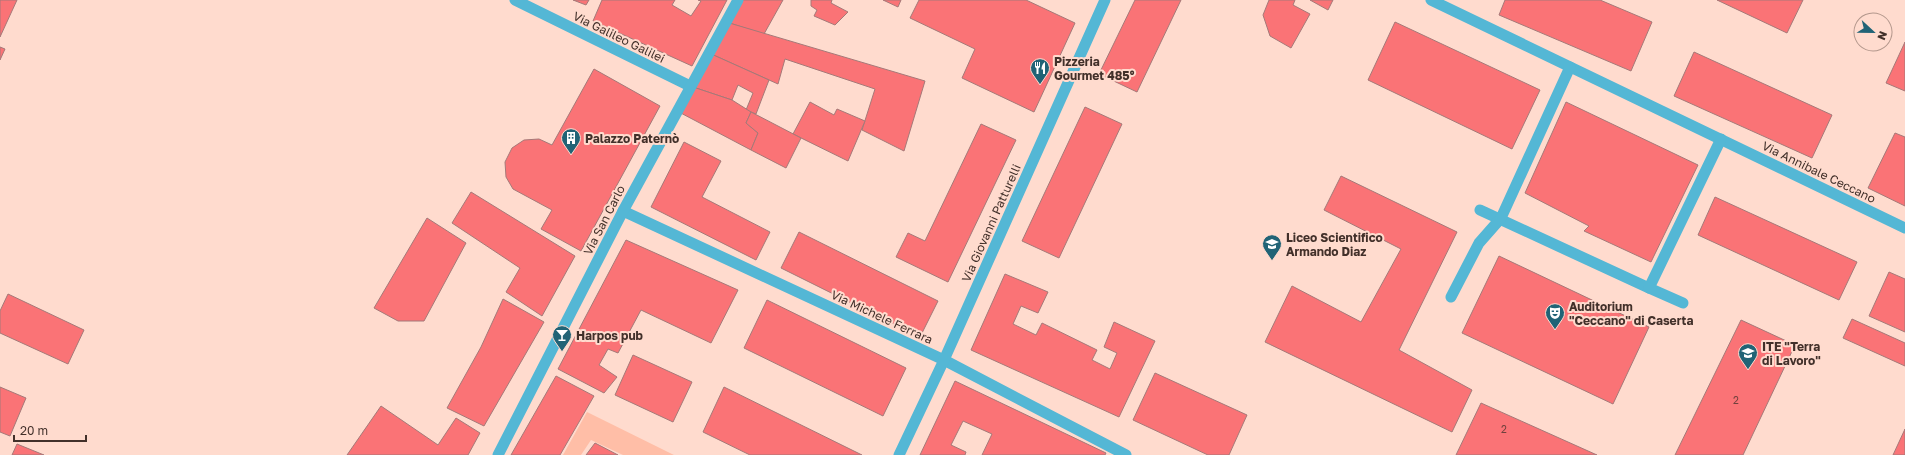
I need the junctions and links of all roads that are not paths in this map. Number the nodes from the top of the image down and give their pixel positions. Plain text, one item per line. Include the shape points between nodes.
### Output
1 (515, 0) edge
2 (738, 0) edge
3 (1105, 0) edge
4 (1431, 0) edge
5 (1570, 67) junction
6 (690, 86) junction
7 (1721, 140) junction
8 (1480, 210) dead end
9 (623, 211) junction
10 (1501, 218) junction
11 (1905, 228) edge
12 (1649, 288) junction
13 (1451, 297) dead end
14 (1683, 303) dead end
15 (944, 360) junction
16 (498, 455) edge
17 (899, 455) edge
18 (1126, 455) edge

1 - 6 street, Via Galileo Galilei
2 - 6 street, Via San Carlo
3 - 15 street, Via Giovanni Patturelli
4 - 5 street, Via Annibale Ceccano
5 - 7 street, Via Annibale Ceccano
5 - 10 street
6 - 9 street, Via San Carlo
7 - 11 street, Via Annibale Ceccano
7 - 12 street
8 - 10 street
9 - 15 street, Via Michele Ferrara
9 - 16 street, Via San Carlo
10 - 12 street
10 - 13 street via 1478,243
12 - 14 street
15 - 17 street, Via Giovanni Patturelli
15 - 18 street, Via Michele Ferrara

